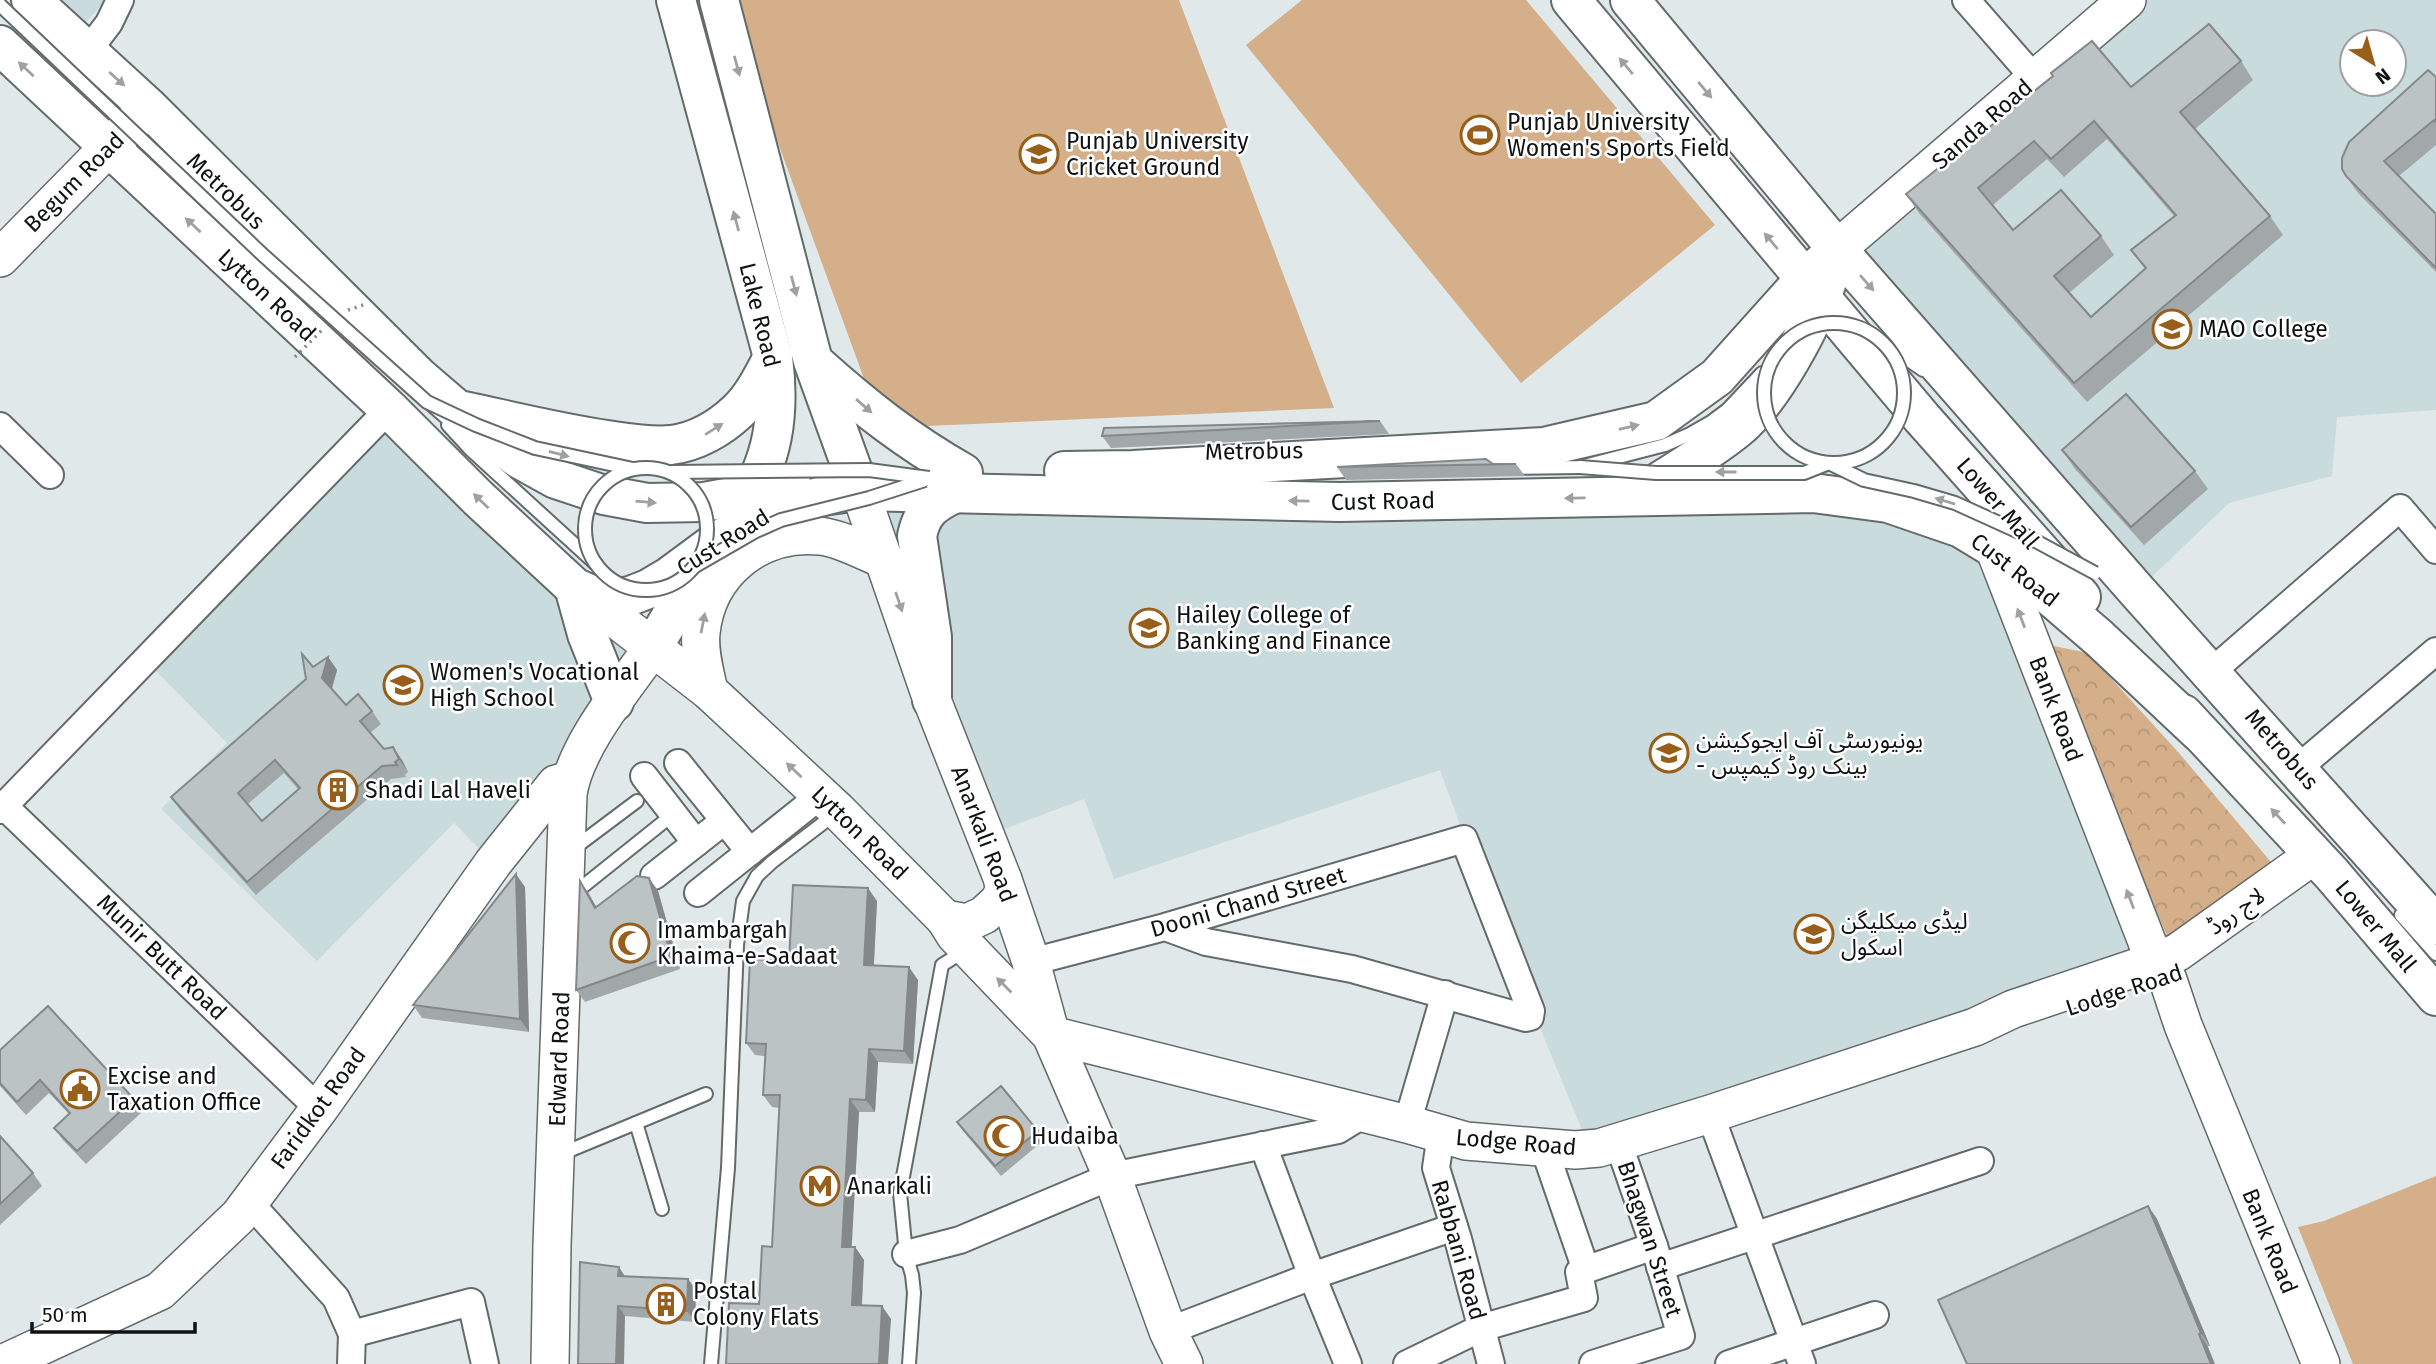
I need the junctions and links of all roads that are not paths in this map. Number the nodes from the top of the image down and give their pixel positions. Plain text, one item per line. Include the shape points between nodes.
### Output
1 (31, 0) edge
2 (120, 0) edge
3 (676, 0) edge
4 (719, 0) edge
5 (1572, 0) edge
6 (1630, 0) edge
7 (1966, 0) edge
8 (2127, 0) edge
9 (0, 5) edge
10 (0, 45) edge
11 (87, 52) junction
12 (2035, 79) junction
13 (148, 107) junction
14 (110, 147) junction
15 (1837, 249) junction
16 (0, 258) edge
17 (1812, 290) junction
18 (1881, 342) junction
19 (773, 357) junction
20 (813, 361) junction
21 (1770, 365) junction
22 (1937, 384) dead end
23 (434, 396) junction
24 (389, 410) junction
25 (0, 426) edge
26 (1956, 456) junction
27 (1829, 463) junction
28 (1580, 467) junction
29 (1484, 468) edge
30 (634, 469) junction
31 (1361, 470) edge
32 (668, 472) junction
33 (50, 475) dead end
34 (1055, 476) dead end
35 (857, 481) junction
36 (954, 481) junction
37 (751, 494) junction
38 (1635, 497) junction
39 (2072, 544) dead end
40 (530, 548) joint
41 (1994, 548) junction
42 (2436, 550) edge
43 (705, 554) junction
44 (885, 560) junction
45 (585, 575) junction
46 (653, 647) junction
47 (2436, 651) edge
48 (2210, 673) junction
49 (709, 691) junction
50 (932, 700) junction
51 (614, 702) junction
52 (2199, 732) junction
53 (678, 763) dead end
54 (575, 768) junction
55 (2297, 769) junction
56 (640, 788) joint
57 (830, 803) junction
58 (2, 808) edge
59 (666, 820) dead end
60 (724, 821) junction
61 (696, 843) junction
62 (750, 852) junction
63 (564, 856) junction
64 (2323, 865) junction
65 (654, 876) dead end
66 (1003, 880) junction
67 (698, 893) dead end
68 (565, 901) junction
69 (2421, 909) edge
70 (946, 919) junction
71 (1165, 927) junction
72 (967, 949) junction
73 (2436, 954) edge
74 (1031, 962) junction
75 (2157, 976) junction
76 (1445, 994) junction
77 (2436, 996) edge
78 (1051, 1035) junction
79 (706, 1094) dead end
80 (319, 1109) junction
81 (1364, 1114) junction
82 (1710, 1114) junction
83 (636, 1123) junction
84 (1424, 1129) junction
85 (1618, 1142) junction
86 (1263, 1145) junction
87 (1544, 1148) junction
88 (555, 1157) junction
89 (1980, 1161) dead end
90 (1112, 1176) junction
91 (249, 1202) junction
92 (662, 1209) dead end
93 (1454, 1227) junction
94 (1756, 1237) junction
95 (906, 1254) junction
96 (1657, 1256) junction
97 (1586, 1270) junction
98 (1312, 1276) junction
99 (1875, 1315) dead end
100 (1481, 1328) junction
101 (352, 1334) junction
102 (1799, 1353) edge
103 (1180, 1356) edge
104 (2, 1364) edge
105 (351, 1364) edge
106 (485, 1364) edge
107 (550, 1364) edge
108 (711, 1364) edge
109 (909, 1364) edge
110 (1348, 1364) edge
111 (1407, 1364) edge
112 (1491, 1364) edge
113 (1593, 1364) edge
114 (1729, 1364) edge
115 (2297, 1364) edge
116 (2321, 1364) edge

1 - 11 main road, Lytton Road
2 - 11 street
19 -> 3 main road, Lake Road
4 -> 20 main road
17 -> 5 main road, Lower Mall
6 -> 15 main road, Lower Mall
7 - 12 street
8 - 12 street, Sanda Road
9 - 23 lane, Metrobus, bridge via 263,255
14 -> 10 main road, Lytton Road
11 -> 13 main road, Lytton Road
12 - 15 street, Sanda Road
13 - 14 street, Begum Road
13 - 23 main road, Lytton Road
14 - 16 street, Begum Road
24 -> 14 main road, Lytton Road
15 - 17 main road
15 -> 48 main road, Lower Mall
17 - 26 main road, Lower Mall
36 -> 17 main road, Cust Road via 1544,447 1656,421 1717,377
17 - 38 main road via 1768,394 1738,428
18 - 21 lane, bridge via 1842,324 1820,325 1799,332 1782,346
18 - 22 lane, bridge
18 - 27 lane, bridge via 1895,359 1902,379 1898,421 1870,453
23 -> 19 main road via 577,435 673,445 715,429 739,410
19 - 37 main road, Lake Road via 777,412 773,440
20 - 35 main road
20 -> 36 main road
21 - 27 lane, bridge via 1764,386 1765,409 1773,429 1788,447
21 - 28 lane, bridge via 1727,410 1690,434
23 -> 30 lane, Metrobus, bridge via 476,425 534,448
23 -> 37 main road, Cust Road via 518,458 556,479 604,495 647,503
23 - 45 lane, Metrobus, bridge via 470,449
40 -> 24 main road, Lytton Road
24 - 58 street
25 - 33 street
26 - 41 street, Bank Road
26 - 52 main road, Lower Mall
27 -> 28 lane, bridge via 1804,473
39 -> 27 lane, bridge via 2099,577 1955,503 1864,480
28 - 29 lane
30 - 32 lane, Metrobus, bridge
30 - 45 lane, bridge via 600,489 589,506
31 - 34 lane, Metrobus
32 - 36 lane, Metrobus, bridge via 869,470
32 - 43 lane, bridge via 697,495 705,512
35 - 36 main road, Cust Road
35 - 37 main road, Cust Road
35 - 43 main road, Cust Road via 756,518
35 - 44 street, Anarkali Road
38 -> 36 main road, Cust Road via 1340,502
36 - 43 lane, bridge via 781,520
36 - 50 main road via 925,512 918,536 932,638
37 - 43 main road, Lake Road
38 - 41 main road, Cust Road via 1813,493 1888,503 1961,528
40 - 45 main road, Cust Road
41 - 52 main road, Cust Road
75 -> 41 street, Bank Road
42 - 48 street via 2400,508
43 - 45 main road, Cust Road via 630,596 613,599 596,597
43 - 46 main road, Lake Road
49 -> 44 street via 701,652 706,608 721,579 743,555 781,538 801,535 848,544
44 -> 50 street, Anarkali Road
45 - 46 street, Lytton Road
45 - 51 main road via 587,634
46 - 49 street, Lytton Road
46 - 51 street
47 - 55 street
48 - 55 main road, Lower Mall
57 -> 49 street, Lytton Road
50 - 66 street, Anarkali Road
51 - 54 street
64 -> 52 main road, Lower Mall
53 - 60 street
54 - 63 street, Edward Road
54 - 80 street, Faridkot Road via 556,784 493,863
55 - 69 main road, Lower Mall
56 - 61 street
56 - 63 lane
57 - 62 street
57 - 70 street, Lytton Road
57 - 108 lane via 757,876 743,901
58 - 80 street, Munir Butt Road
59 - 68 lane
60 - 61 street
60 - 62 street
61 - 65 street
62 - 67 street
63 - 68 street, Edward Road
64 - 75 street, Lodge Road via 2187,971
64 - 77 main road, Lower Mall
66 - 70 street via 998,902 984,915 967,923
66 - 74 street, Anarkali Road
68 - 88 street, Edward Road
69 - 73 lane
70 - 72 street, Lytton Road
71 - 74 street, Dooni Chand Street
71 - 76 street via 1206,942 1352,969
71 - 76 street, Dooni Chand Street via 1464,839 1531,1017
78 -> 72 street, Lytton Road
72 - 95 lane via 942,965 901,1193
74 - 78 street, Anarkali Road
75 - 82 street, Lodge Road via 2003,1028 1975,1027
75 - 115 street, Bank Road via 2161,1032
75 - 116 street, Bank Road via 2183,1025
76 - 84 street, Rabbani Road
78 - 81 street, Lodge Road
78 - 90 street, Anarkali Road
79 - 83 lane
80 - 91 street, Faridkot Road
81 - 84 street, Lodge Road
81 - 86 street via 1338,1130
82 - 85 street, Lodge Road
82 - 94 street
83 - 88 lane
83 - 92 lane
84 - 87 street, Lodge Road via 1466,1141
84 - 93 street, Rabbani Road
85 - 87 street, Lodge Road via 1576,1150
85 - 96 street, Bhagwan Street
86 - 90 street
86 - 98 street
87 - 97 street
88 - 107 street, Edward Road
89 - 94 street
90 - 95 street via 960,1240
90 - 103 street, Anarkali Road
91 - 101 street via 336,1298
91 - 104 street, Faridkot Road via 160,1291
93 - 98 street
93 - 100 street, Rabbani Road
94 - 96 street
94 - 102 street
95 - 109 lane via 914,1293
96 - 97 street
96 - 113 street, Bhagwan Street via 1681,1336
97 - 100 street via 1578,1274 1584,1298
98 - 103 street
98 - 110 street
99 - 102 street
100 - 111 street
100 - 112 street, Rabbani Road
101 - 105 street
101 - 106 street via 471,1302
102 - 114 street

